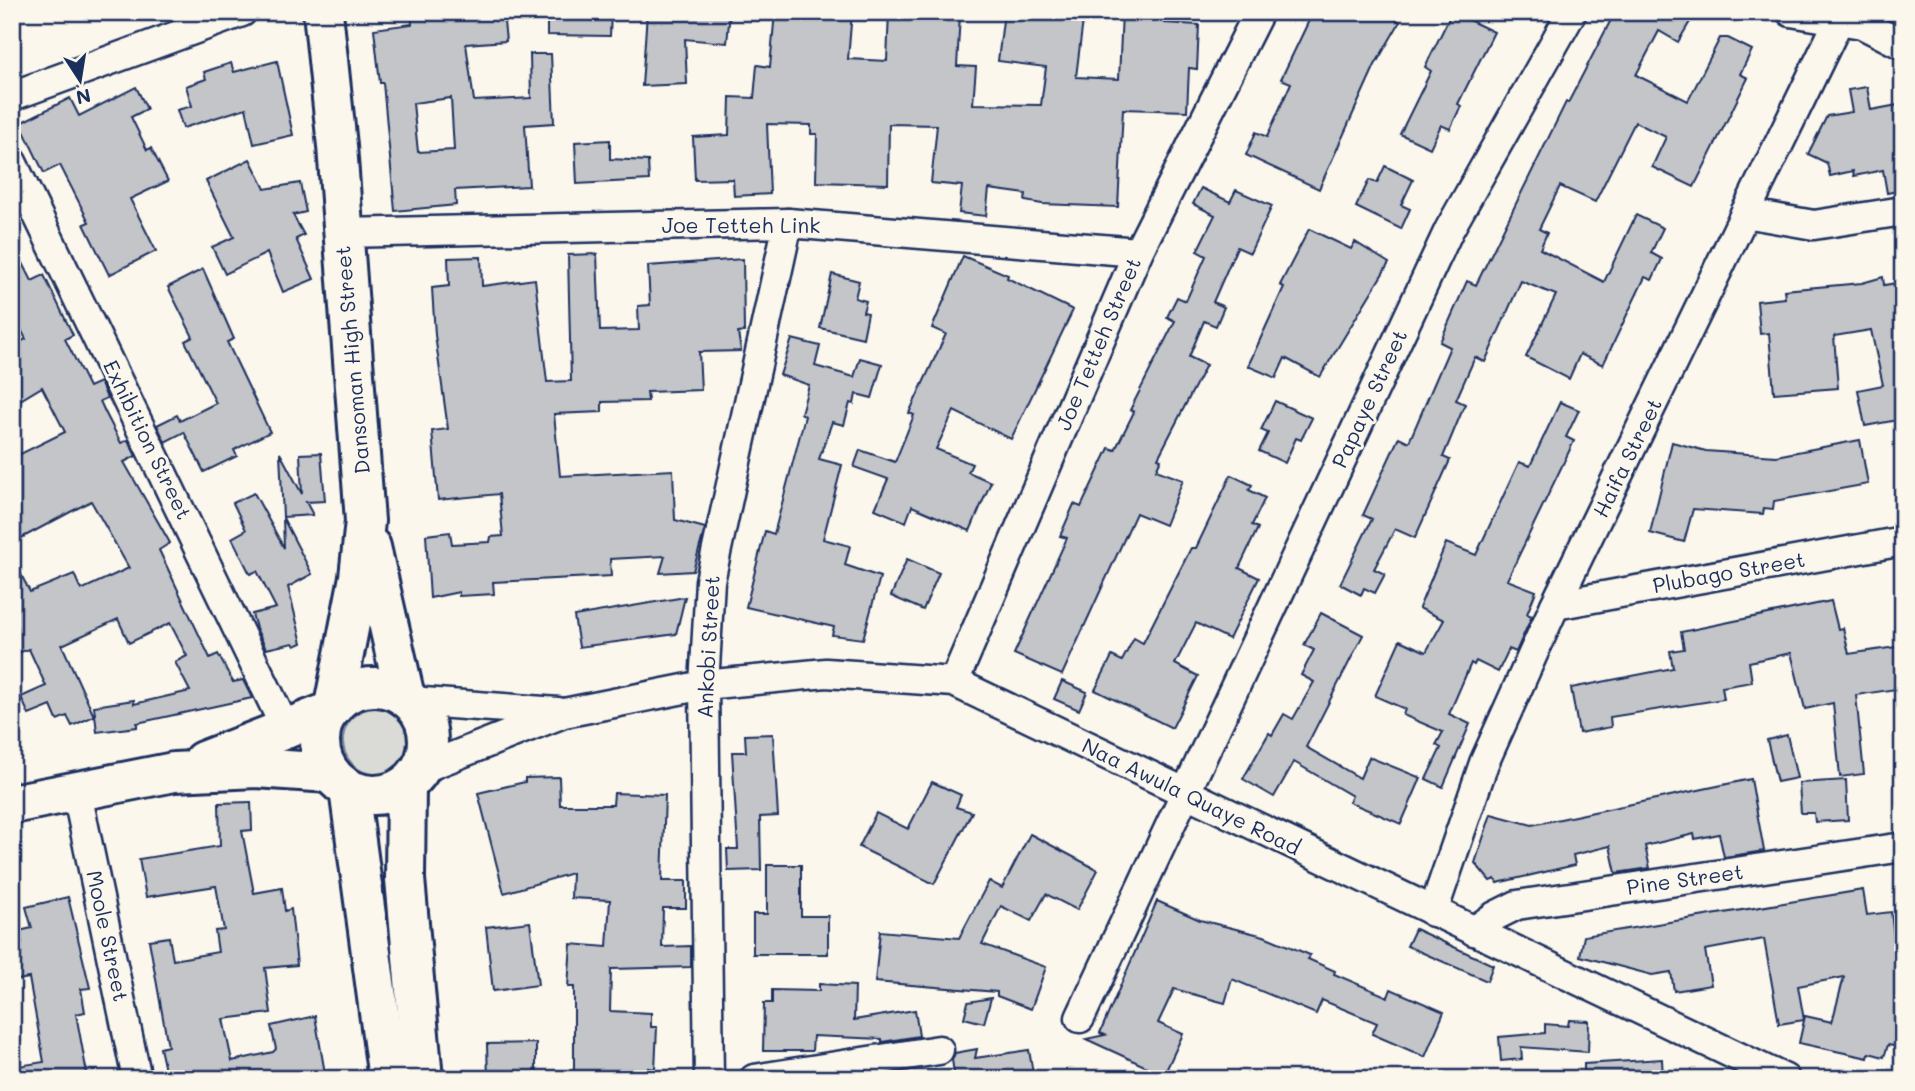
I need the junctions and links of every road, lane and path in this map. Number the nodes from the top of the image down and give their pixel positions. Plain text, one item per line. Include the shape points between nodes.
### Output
1 (243, 12) edge
2 (323, 12) edge
3 (1259, 12) edge
4 (1572, 12) edge
5 (1791, 12) edge
6 (1841, 17) edge
7 (1903, 45) edge
8 (12, 96) edge
9 (12, 162) edge
10 (1903, 211) edge
11 (1745, 213) junction
12 (788, 223) junction
13 (343, 233) junction
14 (1138, 252) junction
15 (365, 521) junction
16 (1903, 541) edge
17 (1555, 605) junction
18 (347, 646) junction
19 (954, 682) junction
20 (704, 685) junction
21 (407, 699) junction
22 (331, 709) junction
23 (564, 713) junction
24 (281, 719) junction
25 (239, 746) junction
26 (281, 769) junction
27 (174, 772) junction
28 (414, 777) junction
29 (339, 781) junction
30 (77, 793) junction
31 (1186, 794) junction
32 (12, 804) edge
33 (357, 843) junction
34 (1903, 847) edge
35 (1433, 912) junction
36 (1474, 931) junction
37 (1080, 1018) dead end
38 (939, 1050) dead end
39 (1778, 1077) edge
40 (137, 1079) edge
41 (388, 1079) edge
42 (423, 1079) edge
43 (709, 1079) edge
44 (754, 1079) edge

1 - 8 street
2 - 13 main road, Dansoman High Street
3 - 14 street, Joe Tetteh Street
4 - 31 street, Papaye Street via 1449,230
5 - 6 street
6 - 7 street
6 - 11 street, Haifa Street
9 - 24 street, Exhibition Street
10 - 11 street via 1814,225
11 - 17 street, Haifa Street
12 - 13 street, Joe Tetteh Link
12 - 14 street, Joe Tetteh Link
12 - 20 street, Ankobi Street via 710,581
13 - 15 main road, Dansoman High Street
14 - 19 street, Joe Tetteh Street
15 - 18 main road, Dansoman High Street
15 - 21 main road
16 - 17 street, Plubago Street
17 - 35 street, Haifa Street via 1484,763
18 - 22 main road, Dansoman High Street
18 - 24 main road
19 - 20 street, Naa Awula Quaye Road via 825,673
19 - 31 street, Naa Awula Quaye Road
20 - 23 street, Naa Awula Quaye Road
20 - 43 street, Ankobi Street
21 - 22 main road via 376,687 346,695
21 - 23 street, Naa Awula Quaye Road
21 - 28 main road via 427,727 427,755
22 - 25 main road
22 - 29 main road via 320,743
23 - 28 street, Naa Awula Quaye Road
24 - 25 main road
25 - 27 main road
26 - 27 main road
26 - 29 main road
26 - 33 main road via 318,790
27 - 30 main road
28 - 29 main road via 378,795
28 - 42 main road via 407,900
29 - 33 main road
30 - 32 main road
30 - 40 street, Moole Street
31 - 35 street, Naa Awula Quaye Road
31 - 37 street, Papaye Street
33 - 41 main road
34 - 36 street, Pine Street via 1517,905
35 - 36 street, Naa Awula Quaye Road
36 - 39 street, Naa Awula Quaye Road
38 - 44 street

